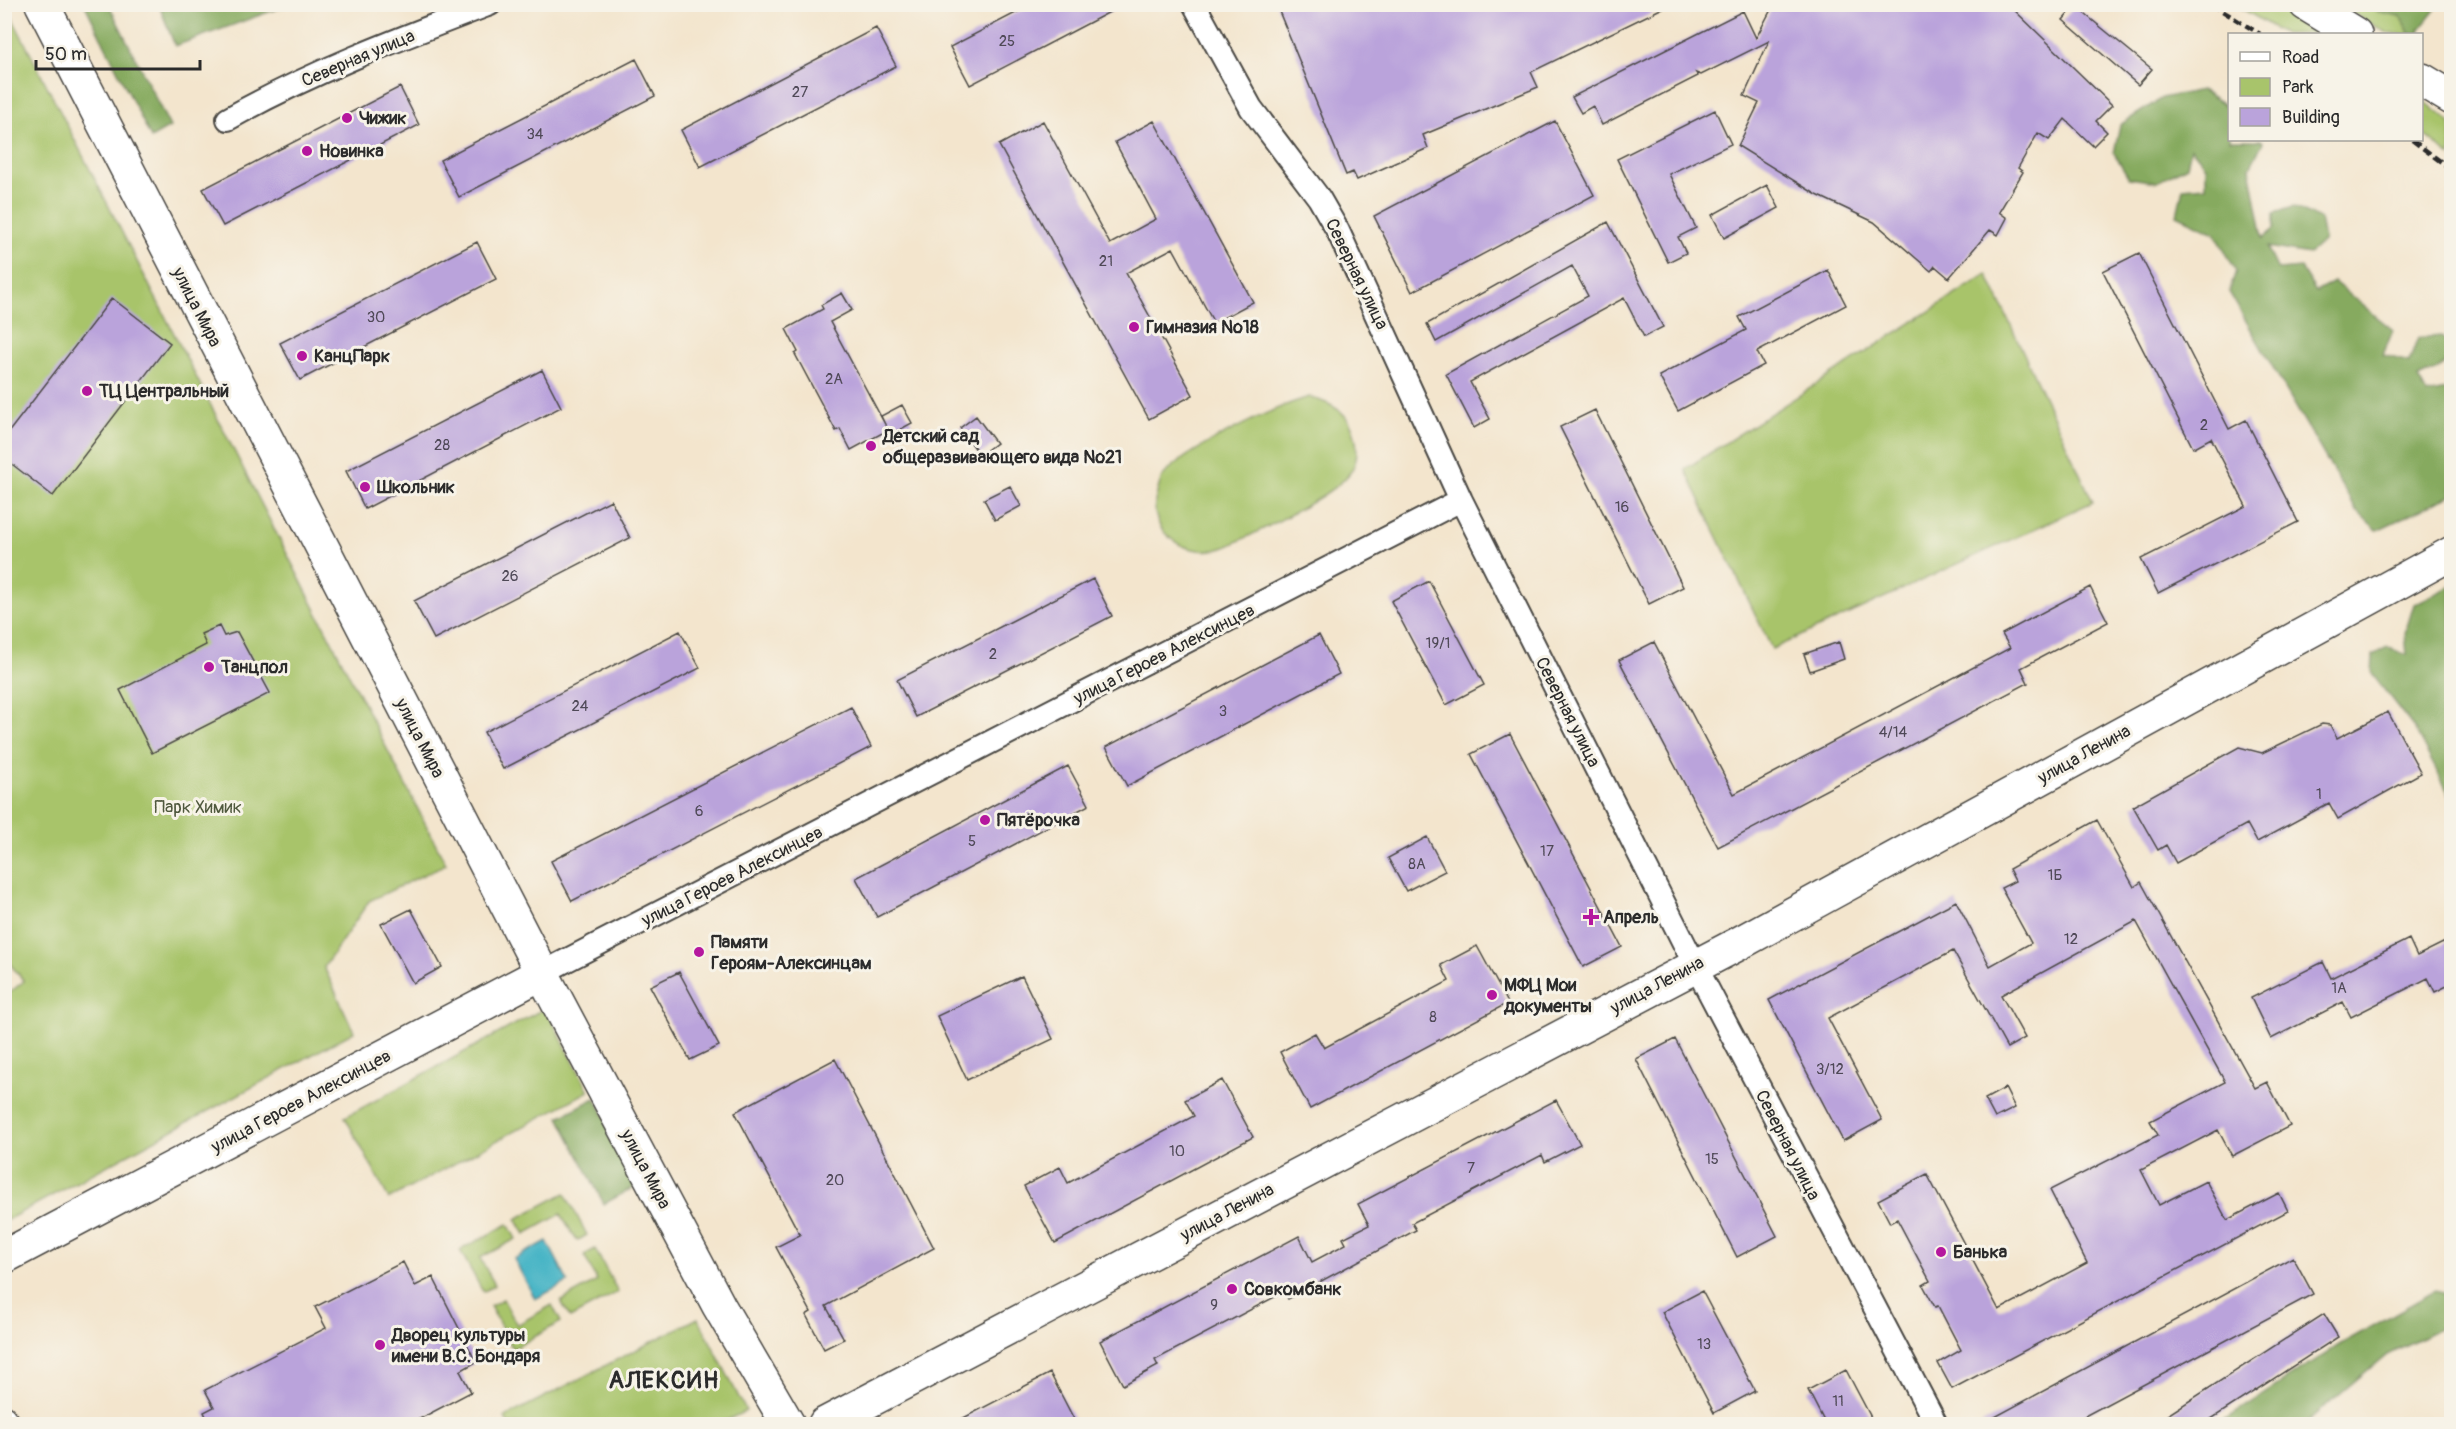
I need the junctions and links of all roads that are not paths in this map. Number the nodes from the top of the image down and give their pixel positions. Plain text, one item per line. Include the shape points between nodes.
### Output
1 (42, 4) edge
2 (490, 4) edge
3 (1194, 4) edge
4 (2306, 4) edge
5 (2353, 33) edge
6 (2423, 81) edge
7 (2451, 98) edge
8 (228, 118) dead end
9 (1461, 500) junction
10 (2451, 553) edge
11 (1695, 965) junction
12 (542, 973) junction
13 (4, 1257) edge
14 (4, 1417) edge
15 (9, 1425) edge
16 (788, 1425) edge
17 (825, 1425) edge
18 (1936, 1425) edge

1 - 12 street, улица Мира
2 - 8 street, Северная улица via 342,63
3 - 9 street, Северная улица via 1251,108 1319,198 1338,231
4 - 5 street
6 - 7 street
9 - 11 street, Северная улица
9 - 12 street, улица Героев Алексинцев
10 - 11 street, улица Ленина
11 - 17 street, улица Ленина
11 - 18 street, Северная улица
12 - 13 street, улица Героев Алексинцев
12 - 16 street, улица Мира via 719,1306
14 - 15 street

